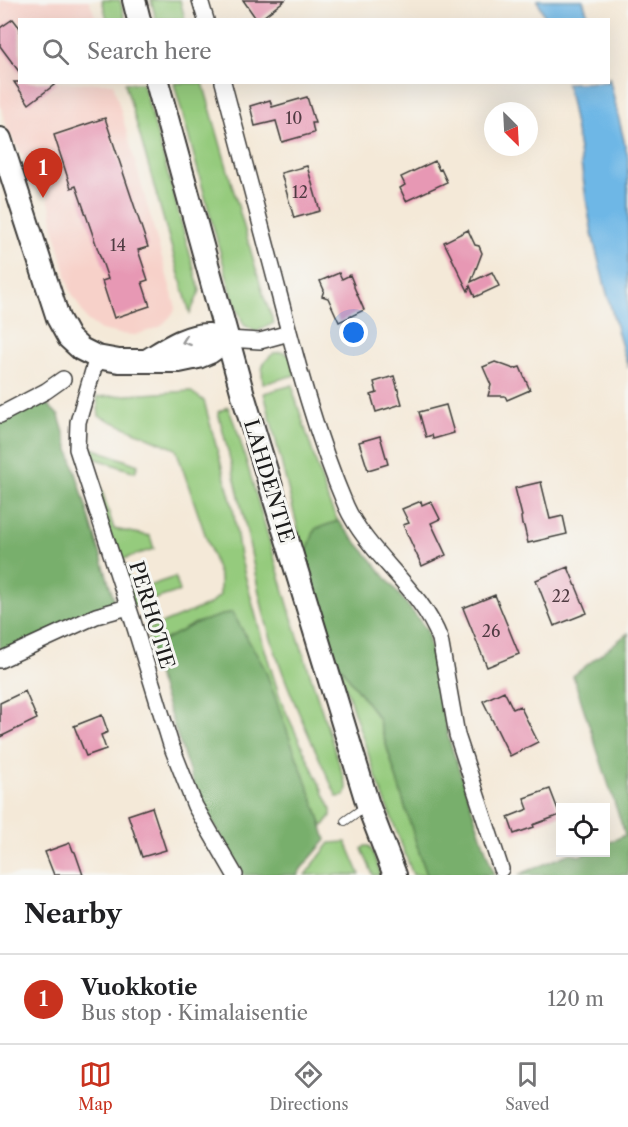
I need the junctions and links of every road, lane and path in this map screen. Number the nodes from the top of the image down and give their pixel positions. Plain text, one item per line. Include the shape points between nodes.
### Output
1 (134, 0) edge
2 (201, 0) edge
3 (138, 18) edge
4 (206, 18) edge
5 (158, 84) edge
6 (224, 84) edge
7 (0, 139) edge
8 (289, 333) junction
9 (228, 339) junction
10 (97, 357) junction
11 (63, 380) dead end
12 (0, 415) edge
13 (128, 607) junction
14 (0, 660) edge
15 (368, 805) junction
16 (345, 820) dead end
17 (501, 869) dead end
18 (235, 875) edge
19 (395, 875) edge

1 - 3 main road
2 - 4 street
5 - 9 main road, LAHDENTIE
6 - 8 street
7 - 10 main road via 58,318 69,338
8 - 9 street via 261,341
8 - 17 street via 328,462 354,523 435,626 457,735
9 - 10 main road via 198,357 179,360 119,361
9 - 15 main road, LAHDENTIE
10 - 13 street, PERHOTIE via 78,422 77,449
11 - 12 street
13 - 14 street via 96,616
13 - 18 street, PERHOTIE via 171,745 195,807
15 - 16 lane
15 - 19 main road, LAHDENTIE

